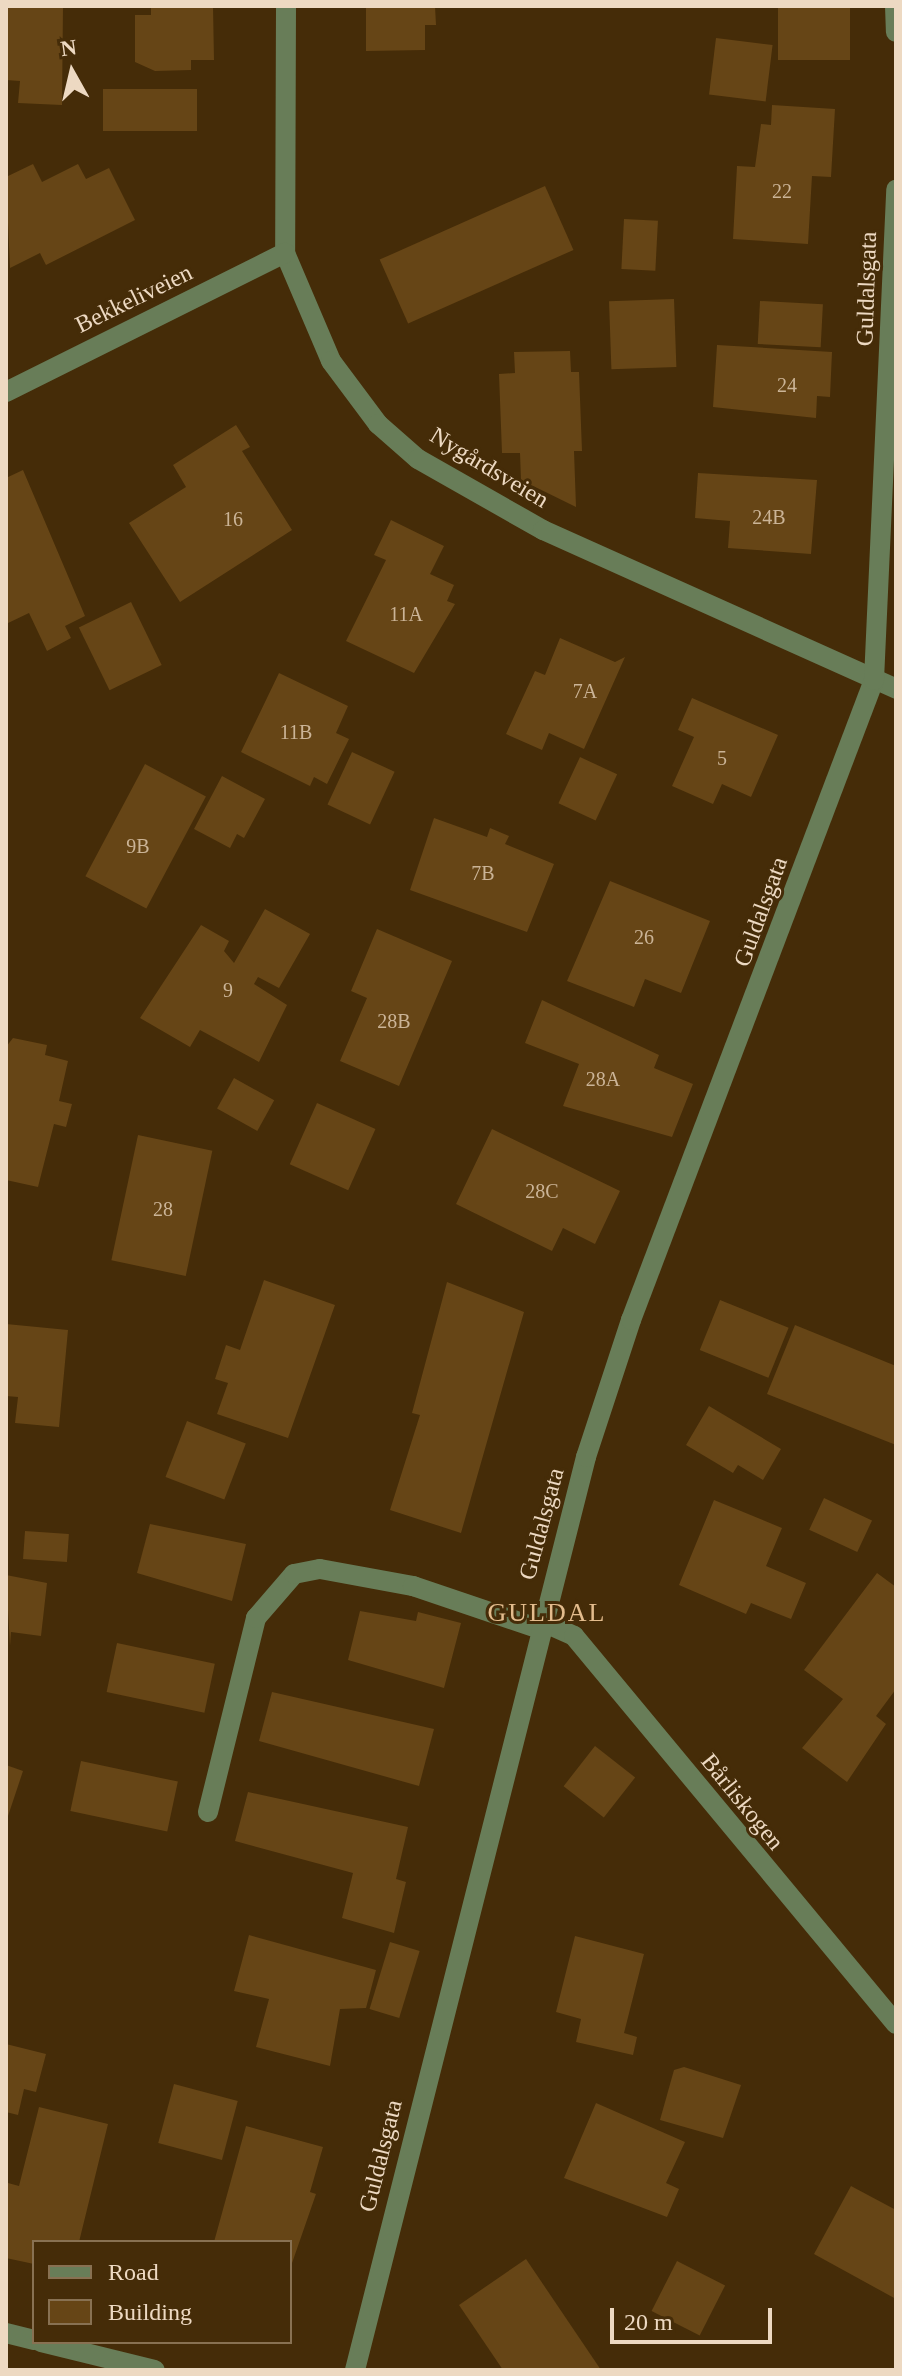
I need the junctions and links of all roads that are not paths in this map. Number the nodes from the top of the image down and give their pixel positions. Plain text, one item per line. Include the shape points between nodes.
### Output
1 (286, 6) edge
2 (895, 6) edge
3 (896, 32) edge
4 (896, 189) edge
5 (285, 253) junction
6 (6, 392) edge
7 (874, 680) junction
8 (896, 689) edge
9 (542, 1626) junction
10 (208, 1812) dead end
11 (896, 2024) edge
12 (6, 2333) edge
13 (32, 2340) edge
14 (49, 2344) edge
15 (155, 2370) edge
16 (355, 2370) edge

1 - 5 street, Nygårdsveien
2 - 3 street
4 - 7 street, Guldalsgata
5 - 6 street, Bekkeliveien
5 - 7 street, Nygårdsveien via 331,361 378,424 418,459 543,530
7 - 8 street, Nygårdsveien
7 - 9 street, Guldalsgata via 631,1320
9 - 10 street via 413,1586 320,1569 294,1574 256,1618
9 - 11 street, Bårliskogen via 574,1636
9 - 16 street, Guldalsgata
12 - 13 street
14 - 15 street

